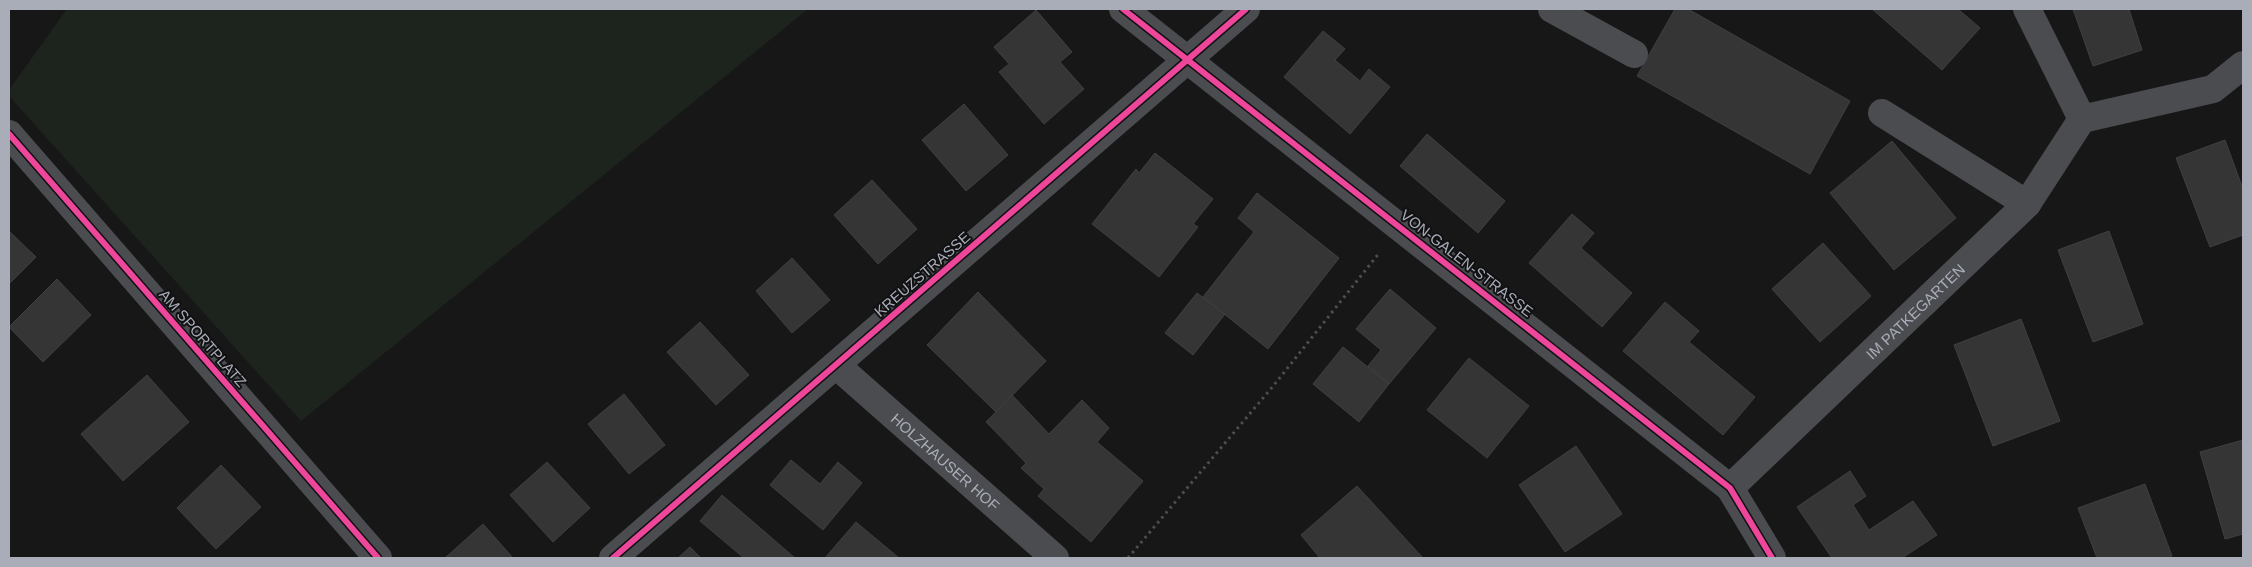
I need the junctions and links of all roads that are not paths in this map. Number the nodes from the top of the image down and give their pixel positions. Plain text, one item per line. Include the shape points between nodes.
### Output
1 (1123, 9) edge
2 (1246, 9) edge
3 (1552, 9) edge
4 (2028, 9) edge
5 (1634, 54) dead end
6 (1189, 59) junction
7 (2243, 65) edge
8 (1882, 113) dead end
9 (2082, 119) junction
10 (9, 134) edge
11 (2027, 204) junction
12 (836, 365) junction
13 (1730, 488) junction
14 (378, 558) edge
15 (613, 558) edge
16 (1055, 558) edge
17 (1772, 558) edge

1 - 6 street, VON-GALEN-STRASSE
2 - 6 street, KREUZSTRASSE
3 - 5 street
4 - 9 street
6 - 12 street, KREUZSTRASSE
6 - 13 street, VON-GALEN-STRASSE
7 - 9 street via 2213,89
8 - 11 street
9 - 11 street, IM PATKEGARTEN
10 - 14 street, AM SPORTPLATZ
11 - 13 street, IM PATKEGARTEN
12 - 15 street, KREUZSTRASSE
12 - 16 street, HOLZHAUSER HOF
13 - 17 street, VON-GALEN-STRASSE

